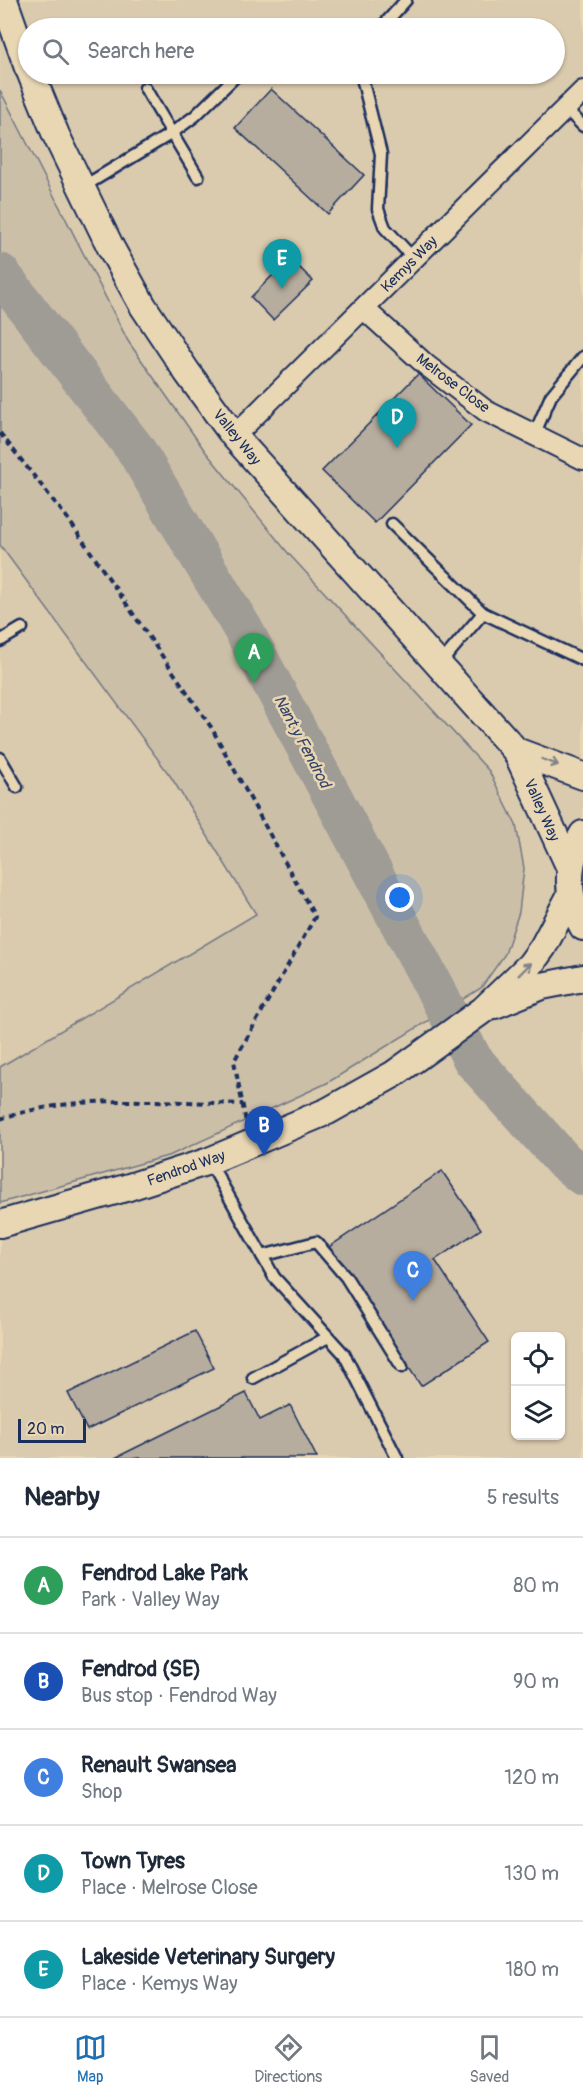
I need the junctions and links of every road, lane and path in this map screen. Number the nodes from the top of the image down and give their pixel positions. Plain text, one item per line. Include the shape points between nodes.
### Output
1 (4, 0) edge
2 (406, 0) edge
3 (390, 18) edge
4 (18, 40) edge
5 (35, 84) edge
6 (228, 84) edge
7 (364, 84) edge
8 (145, 88) dead end
9 (583, 90) edge
10 (565, 108) junction
11 (583, 126) edge
12 (172, 134) junction
13 (198, 177) dead end
14 (81, 188) junction
15 (414, 259) junction
16 (364, 309) junction
17 (583, 357) edge
18 (0, 433) edge
19 (534, 435) junction
20 (234, 436) junction
21 (583, 459) edge
22 (392, 524) dead end
23 (483, 613) junction
24 (22, 628) dead end
25 (0, 641) edge
26 (583, 660) edge
27 (438, 665) junction
28 (516, 751) junction
29 (0, 758) edge
30 (583, 776) edge
31 (18, 788) dead end
32 (583, 834) edge
33 (570, 868) junction
34 (570, 896) junction
35 (583, 927) edge
36 (583, 978) edge
37 (483, 1010) junction
38 (243, 1104) junction
39 (0, 1119) edge
40 (250, 1144) junction
41 (209, 1161) junction
42 (0, 1224) edge
43 (262, 1256) junction
44 (328, 1337) junction
45 (402, 1367) dead end
46 (253, 1378) dead end
47 (397, 1458) edge

1 - 4 street
2 - 3 lane
5 - 14 street, Valley Way
6 - 12 lane
7 - 15 lane via 381,154 378,209 385,228
8 - 12 lane
9 - 10 street, Kemys Way
10 - 11 lane
10 - 15 street, Kemys Way
12 - 13 lane
12 - 14 lane
14 - 20 street, Valley Way via 143,306
15 - 16 street, Kemys Way
16 - 19 street, Melrose Close via 426,365 486,411
16 - 20 street, Kemys Way
17 - 19 lane via 551,396
18 - 38 path via 68,519 211,727 315,917 234,1061
19 - 21 street, Melrose Close
20 - 27 street, Valley Way
22 - 23 lane
23 - 26 lane
23 - 27 lane
24 - 25 lane
27 - 28 street, Valley Way
28 -> 30 street, Valley Way
28 - 33 street, Valley Way
29 - 31 lane
32 - 33 street
33 - 34 street
34 - 35 street
37 -> 34 street, Fendrod Way via 530,965
36 - 37 street, Fendrod Way via 542,986
37 - 40 street, Fendrod Way via 394,1074 328,1111
38 - 39 path via 76,1103 30,1109
38 - 40 path
40 - 41 street, Fendrod Way
41 - 42 street, Fendrod Way
41 - 43 lane
43 - 44 lane via 274,1277
43 - 45 lane via 316,1242 346,1277
44 - 46 lane
44 - 47 lane via 344,1354

